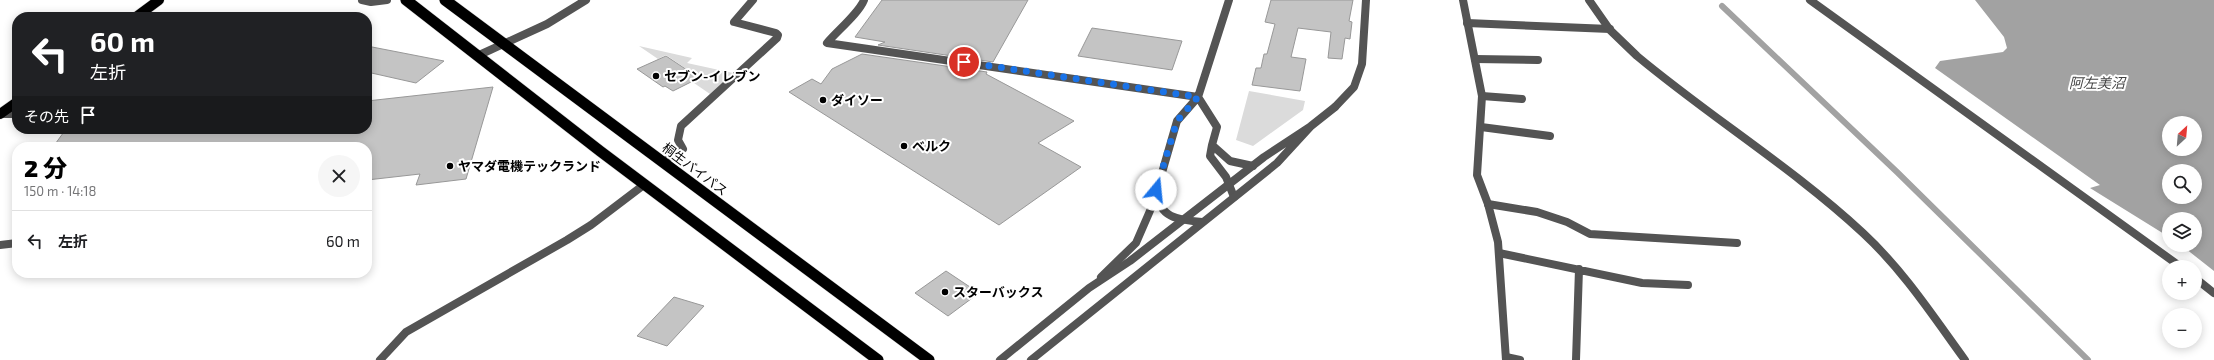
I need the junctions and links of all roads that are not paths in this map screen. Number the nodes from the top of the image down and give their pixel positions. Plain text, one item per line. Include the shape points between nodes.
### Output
1 (159, 0) edge
2 (362, 0) edge
3 (387, 0) edge
4 (406, 0) edge
5 (445, 0) edge
6 (586, 0) edge
7 (753, 0) edge
8 (864, 0) edge
9 (1229, 0) edge
10 (1366, 0) edge
11 (1463, 0) edge
12 (1589, 0) edge
13 (1810, 0) edge
14 (143, 12) edge
15 (1467, 23) junction
16 (1610, 29) junction
17 (503, 44) junction
18 (477, 56) junction
19 (1475, 59) junction
20 (1538, 60) dead end
21 (1482, 96) junction
22 (1198, 97) junction
23 (1522, 99) dead end
24 (12, 106) edge
25 (0, 114) edge
26 (12, 114) edge
27 (1311, 126) junction
28 (1481, 127) junction
29 (1550, 136) dead end
30 (1212, 145) junction
31 (663, 162) junction
32 (1253, 166) junction
33 (644, 184) junction
34 (1229, 185) junction
35 (1156, 197) junction
36 (1234, 197) junction
37 (1488, 204) junction
38 (1183, 220) junction
39 (1202, 222) junction
40 (1736, 243) dead end
41 (12, 244) edge
42 (0, 245) edge
43 (1499, 253) junction
44 (2172, 260) edge
45 (1579, 269) junction
46 (2202, 284) edge
47 (1688, 285) dead end
48 (1089, 288) junction
49 (2214, 293) edge
50 (1506, 359) edge
51 (380, 360) edge
52 (878, 360) edge
53 (929, 360) edge
54 (1000, 360) edge
55 (1031, 360) edge
56 (1520, 360) edge
57 (1576, 360) edge
58 (1965, 360) edge

1 - 14 main road
2 - 3 street
4 - 18 highway
5 - 17 highway, 桐生バイパス
6 - 17 street via 547,24
7 - 31 street via 734,22 776,33 777,38 681,126 678,140 683,149
8 - 22 street via 860,10 849,18 827,43
9 - 22 street
10 - 27 street via 1362,64 1354,87 1335,107
11 - 15 street
12 - 16 street
13 - 44 street
15 - 16 street
15 - 19 street
16 - 58 street via 1665,78 1848,219 1881,249
17 - 18 street
17 - 31 highway, 桐生バイパス
18 - 33 highway
19 - 20 street
19 - 21 street
21 - 23 street
21 - 28 street
22 - 30 street via 1217,127
22 - 35 street via 1177,121
24 - 25 main road
25 - 26 street
27 - 32 street
27 - 36 street via 1276,163
28 - 29 street
28 - 37 street via 1477,175
30 - 32 street via 1219,156 1232,163
30 - 34 street via 1210,156
31 - 53 highway, 桐生バイパス
32 - 34 street
33 - 51 street via 573,237 406,332
33 - 52 highway
34 - 36 street
34 - 38 street
35 - 38 street via 1163,210 1171,217
35 - 48 street via 1136,243
36 - 39 street
37 - 40 street via 1537,212 1568,222 1590,234
37 - 43 street
38 - 39 street
38 - 48 street via 1130,262
39 - 55 street
41 - 42 street
43 - 45 street
43 - 50 street
45 - 47 street via 1642,283
45 - 57 street
46 - 49 street
48 - 54 street
50 - 56 street

